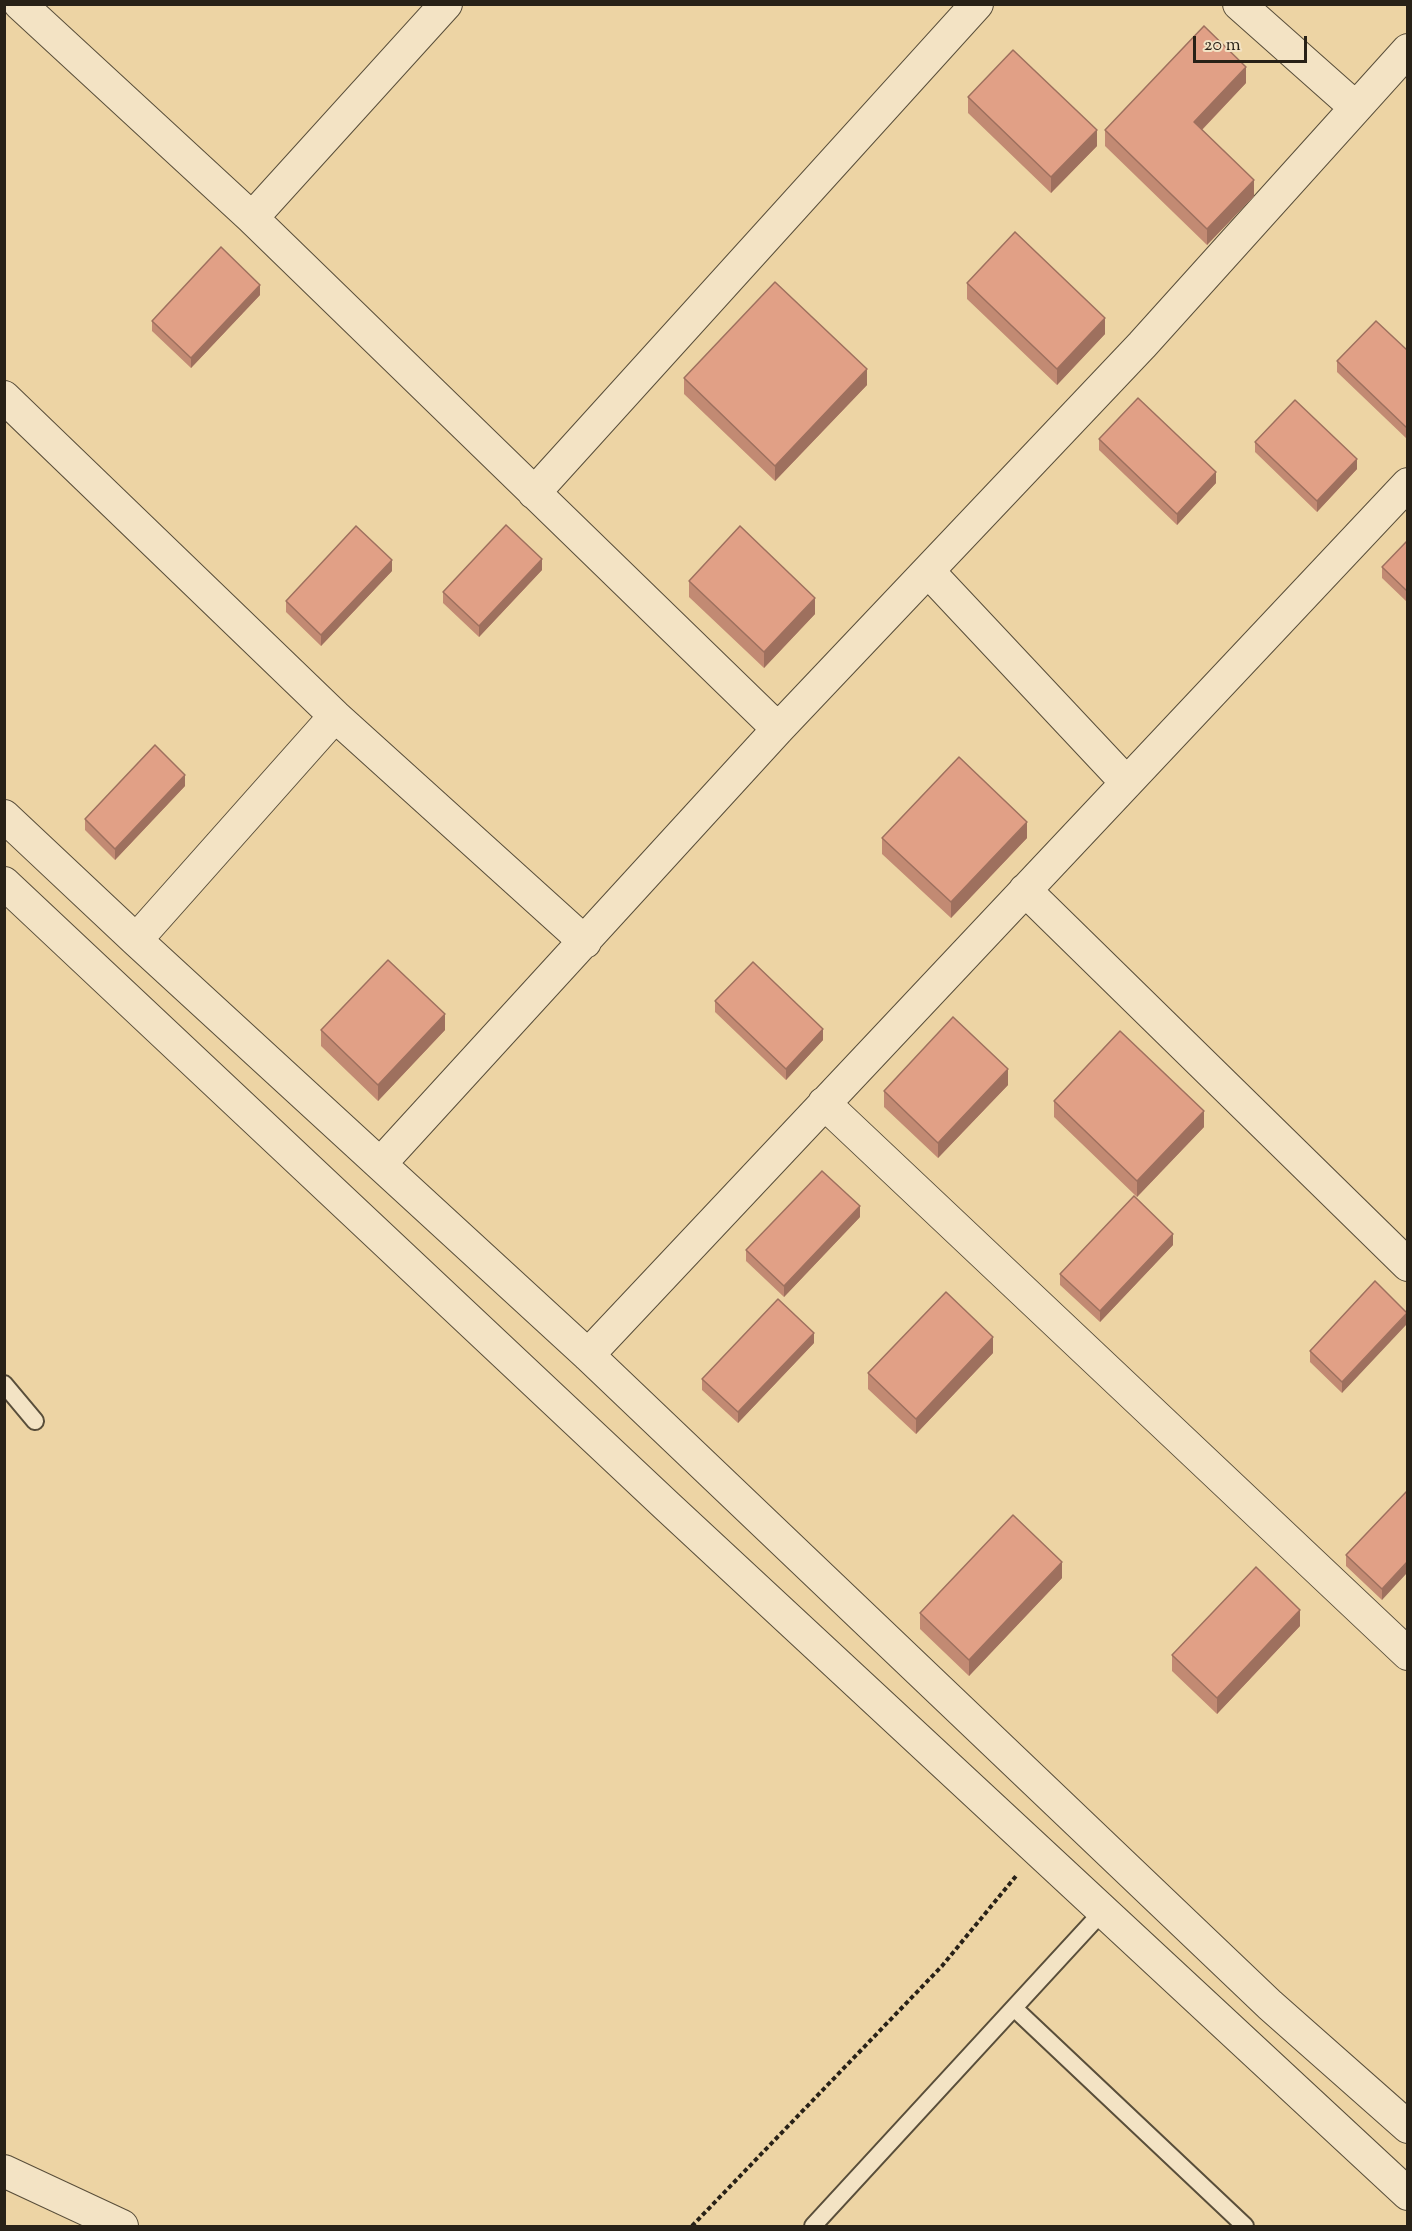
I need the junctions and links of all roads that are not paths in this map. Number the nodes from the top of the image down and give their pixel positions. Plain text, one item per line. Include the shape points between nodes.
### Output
1 (20, 4) edge
2 (446, 4) edge
3 (977, 4) edge
4 (1239, 4) edge
5 (1407, 50) edge
6 (1355, 106) junction
7 (252, 218) junction
8 (4, 397) edge
9 (1407, 484) edge
10 (534, 493) junction
11 (928, 571) junction
12 (335, 716) junction
13 (778, 729) junction
14 (1126, 782) junction
15 (4, 816) edge
16 (4, 883) edge
17 (1025, 890) junction
18 (136, 940) junction
19 (585, 942) junction
20 (824, 1103) junction
21 (381, 1163) junction
22 (1407, 1265) edge
23 (588, 1355) junction
24 (4, 1384) edge
25 (35, 1421) dead end
26 (1407, 1654) edge
27 (1103, 1911) junction
28 (1014, 2008) junction
29 (1407, 2127) edge
30 (4, 2171) edge
31 (1407, 2194) edge
32 (122, 2226) edge
33 (813, 2226) edge
34 (1245, 2226) edge

1 - 7 street
2 - 7 street
3 - 10 street
4 - 6 street
5 - 6 street
6 - 11 street via 1142,345
7 - 10 street
8 - 12 street
9 - 14 street
10 - 13 street
11 - 13 street
11 - 14 street
12 - 18 street
12 - 19 street
13 - 19 street
14 - 17 street
15 - 18 street
16 - 27 street
17 - 20 street
17 - 22 street
18 - 21 street
19 - 21 street
20 - 23 street
20 - 26 street
21 - 23 street
23 - 29 street via 1270,2005
24 - 25 lane
27 - 28 lane
27 - 31 street
28 - 33 lane
28 - 34 lane
30 - 32 street

